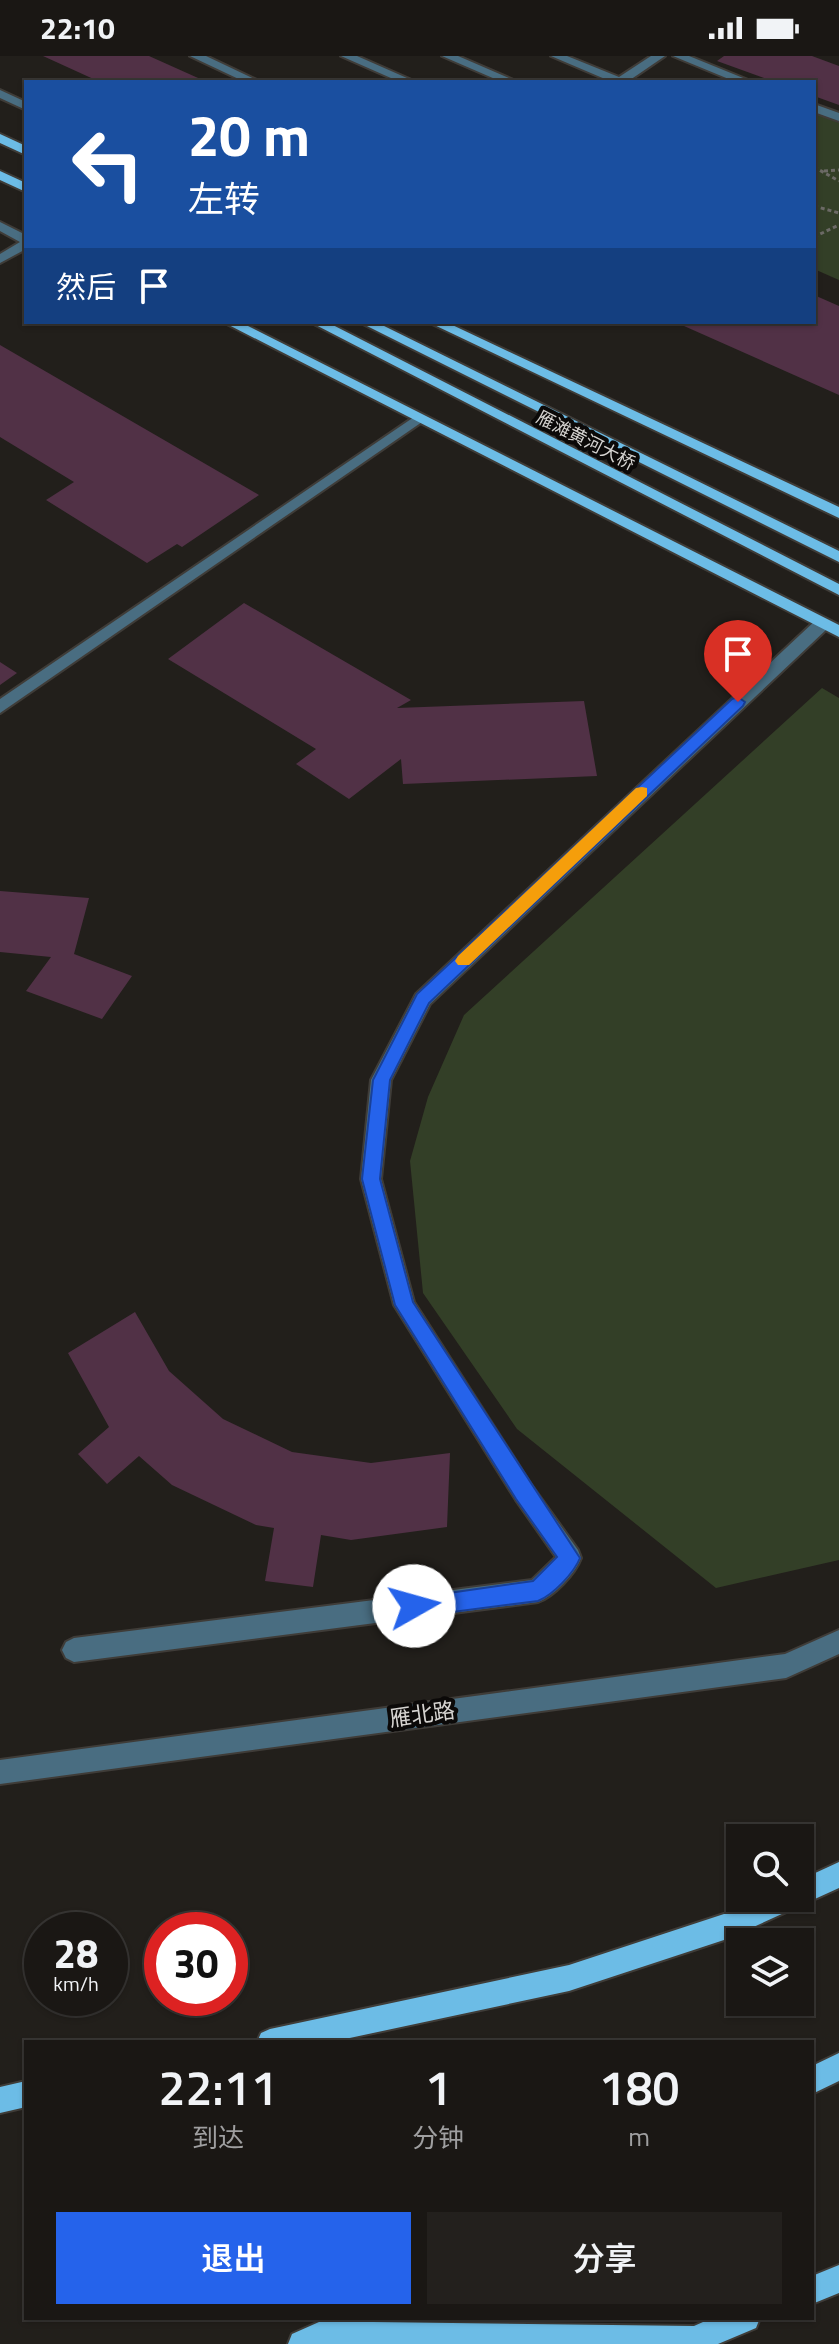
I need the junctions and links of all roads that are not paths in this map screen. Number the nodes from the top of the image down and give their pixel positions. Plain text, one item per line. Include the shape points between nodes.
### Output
1 (196, 56) edge
2 (347, 56) edge
3 (448, 56) edge
4 (557, 56) edge
5 (658, 56) edge
6 (679, 56) edge
7 (250, 80) edge
8 (405, 80) edge
9 (507, 80) edge
10 (614, 80) edge
11 (622, 80) edge
12 (742, 80) edge
13 (0, 94) edge
14 (24, 105) edge
15 (816, 109) edge
16 (839, 117) edge
17 (0, 138) edge
18 (24, 150) edge
19 (0, 175) edge
20 (24, 187) edge
21 (0, 226) edge
22 (24, 241) edge
23 (24, 243) edge
24 (0, 259) edge
25 (234, 324) edge
26 (321, 324) edge
27 (370, 324) edge
28 (439, 324) edge
29 (417, 419) junction
30 (839, 513) edge
31 (839, 557) edge
32 (839, 590) edge
33 (830, 628) edge
34 (0, 707) edge
35 (839, 1642) edge
36 (74, 1650) dead end
37 (0, 1772) edge
38 (839, 1875) edge
39 (814, 1887) edge
40 (758, 1912) edge
41 (279, 2040) edge
42 (839, 2066) edge
43 (814, 2080) edge
44 (24, 2094) edge
45 (0, 2100) edge
46 (839, 2279) edge
47 (814, 2289) edge
48 (357, 2320) edge
49 (741, 2320) edge
50 (316, 2341) edge
51 (690, 2342) edge

1 - 7 street
2 - 8 street
3 - 9 street
4 - 10 street
5 - 11 street
6 - 12 street
13 - 14 street
15 - 16 street
17 - 18 main road
19 - 20 main road
21 - 22 street
23 - 24 street
25 - 29 main road
26 - 32 main road, 雁滩黄河大桥
27 - 31 main road, 雁滩黄河大桥
28 - 30 main road
29 - 33 main road
29 - 34 street
33 - 36 street via 423,999 381,1080 371,1179 404,1305 570,1558 538,1591
35 - 37 street, 雁北路 via 786,1666
38 - 39 main road
40 - 41 main road via 569,1978
42 - 43 main road
44 - 45 main road
46 - 47 main road
48 - 50 main road
49 - 51 main road
50 - 51 main road

